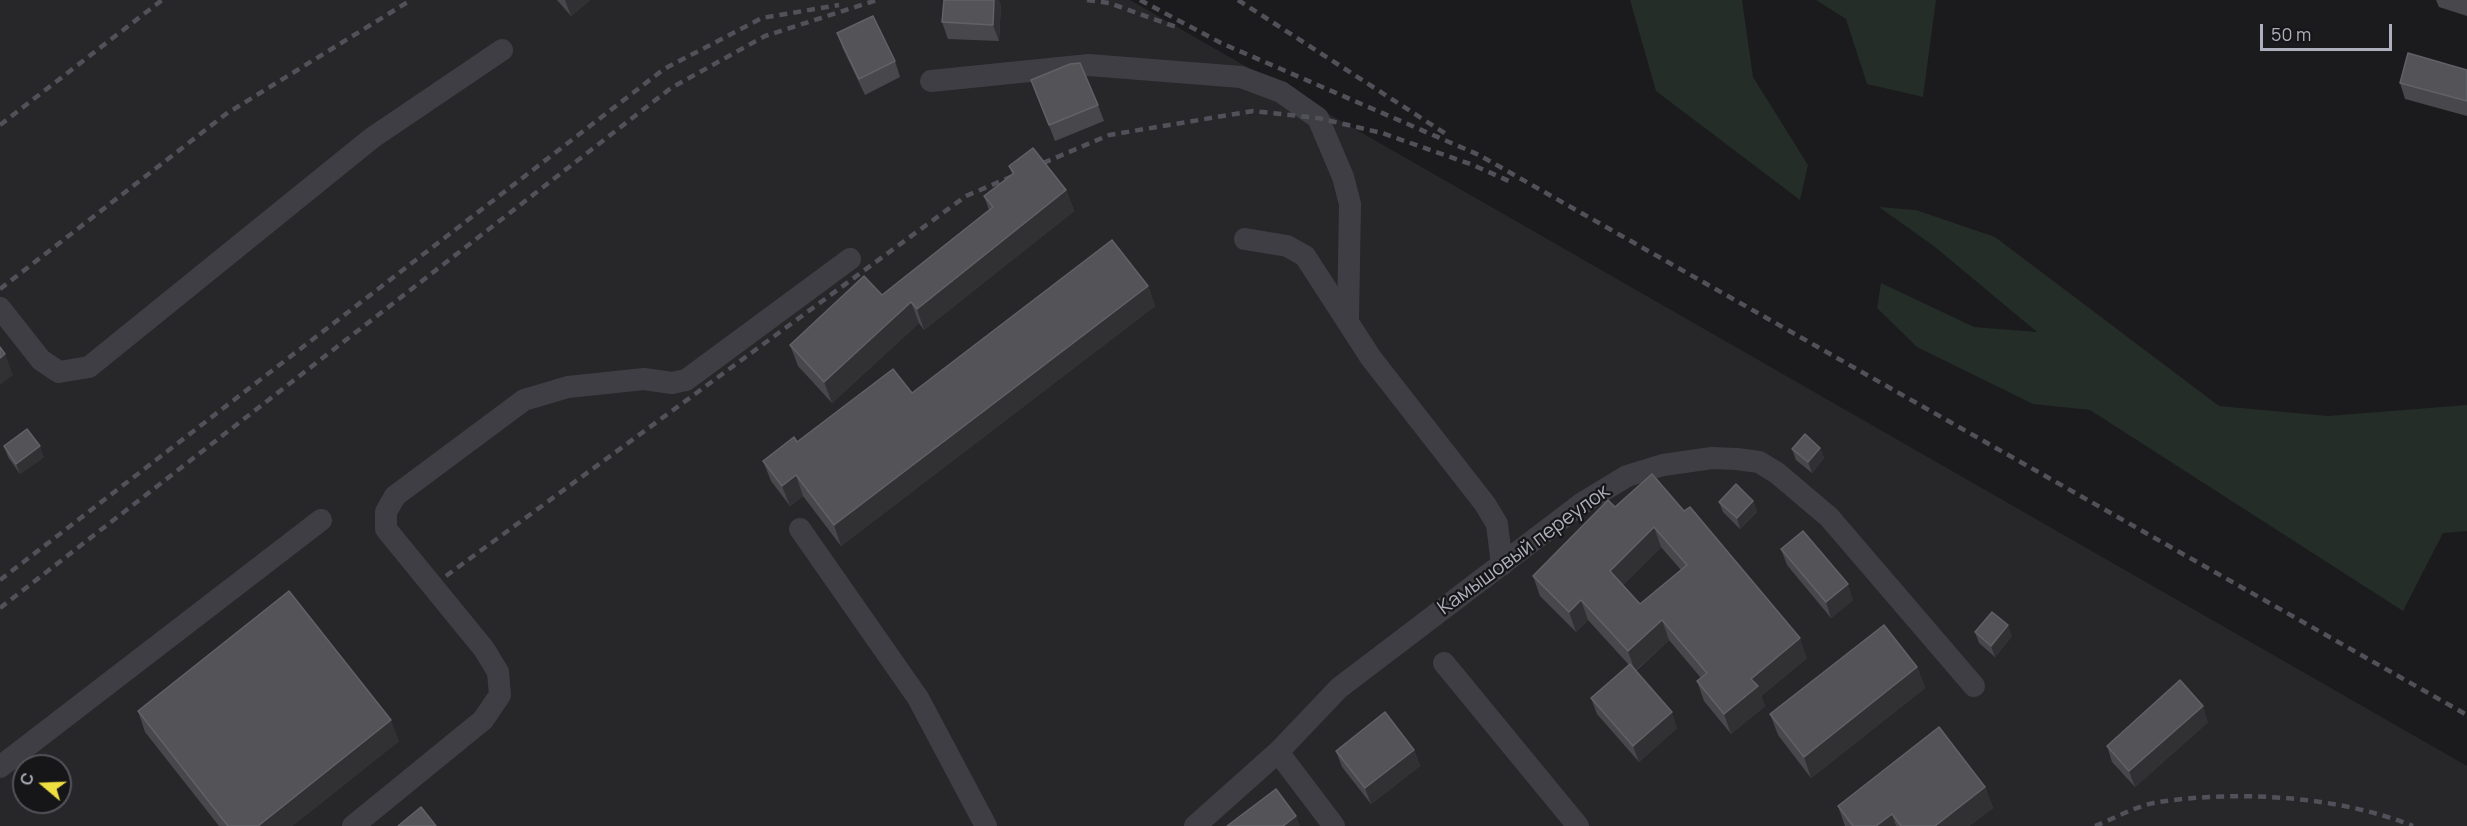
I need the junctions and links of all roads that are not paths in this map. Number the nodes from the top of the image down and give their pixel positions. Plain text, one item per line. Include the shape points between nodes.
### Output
1 (502, 50) dead end
2 (931, 81) dead end
3 (1245, 239) dead end
4 (850, 259) dead end
5 (0, 308) edge
6 (1348, 319) junction
7 (321, 520) dead end
8 (800, 529) dead end
9 (1502, 565) junction
10 (1444, 663) dead end
11 (1974, 686) dead end
12 (1278, 752) junction
13 (0, 767) edge
14 (353, 826) edge
15 (986, 826) edge
16 (1195, 826) edge
17 (1334, 826) edge
18 (1578, 826) edge

1 - 5 lane via 372,138 89,366 59,372 41,360
2 - 6 lane via 1089,65 1241,77 1281,93 1318,118 1343,177 1350,204
3 - 6 lane via 1287,246 1305,256
4 - 14 lane via 686,380 672,383 644,379 568,387 524,400 395,496 386,513 386,529 484,649 498,672 500,695 483,720
6 - 9 lane via 1371,358 1485,504 1497,524
7 - 13 lane
8 - 15 lane via 918,698
9 - 11 lane, Камышовый переулок via 1581,504 1627,476 1663,465 1713,458 1760,462 1829,517
9 - 12 lane, Камышовый переулок via 1339,688
10 - 18 lane
12 - 16 lane, Камышовый переулок
12 - 17 lane

